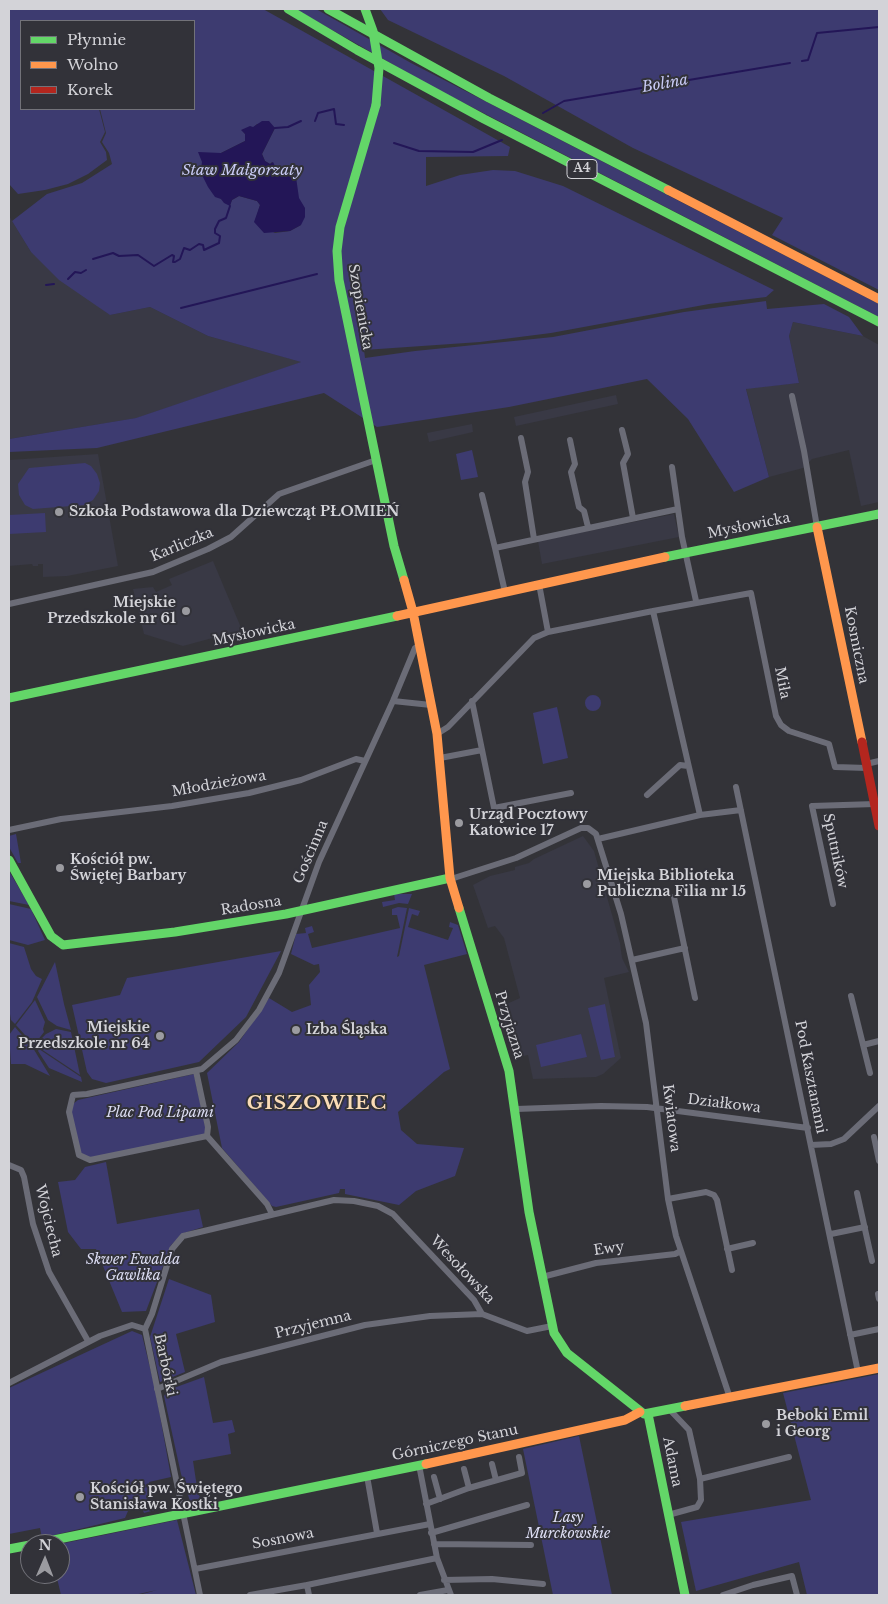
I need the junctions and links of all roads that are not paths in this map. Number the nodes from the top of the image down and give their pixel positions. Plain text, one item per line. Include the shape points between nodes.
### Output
1 (288, 9) edge
2 (328, 9) edge
3 (365, 9) edge
4 (879, 299) edge
5 (879, 322) edge
6 (792, 396) dead end
7 (622, 430) dead end
8 (521, 438) dead end
9 (570, 440) dead end
10 (376, 460) junction
11 (672, 468) dead end
12 (482, 495) dead end
13 (678, 509) junction
14 (879, 514) edge
15 (633, 518) junction
16 (817, 527) junction
17 (588, 528) junction
18 (534, 539) junction
19 (495, 548) junction
20 (685, 553) junction
21 (539, 584) junction
22 (505, 592) junction
23 (696, 601) junction
24 (9, 604) edge
25 (652, 611) junction
26 (413, 612) junction
27 (548, 632) junction
28 (420, 645) junction
29 (9, 698) edge
30 (394, 701) junction
31 (472, 701) junction
32 (432, 705) junction
33 (437, 734) junction
34 (482, 750) junction
35 (440, 758) junction
36 (366, 761) junction
37 (879, 761) edge
38 (688, 766) junction
39 (867, 766) junction
40 (736, 787) dead end
41 (571, 793) dead end
42 (647, 795) dead end
43 (875, 804) junction
44 (741, 810) junction
45 (700, 815) junction
46 (879, 826) edge
47 (9, 830) edge
48 (598, 839) junction
49 (9, 860) edge
50 (450, 878) junction
51 (674, 897) dead end
52 (833, 904) dead end
53 (300, 911) junction
54 (685, 948) junction
55 (632, 960) junction
56 (851, 996) dead end
57 (695, 998) dead end
58 (879, 1041) edge
59 (863, 1046) junction
60 (196, 1071) junction
61 (870, 1073) dead end
62 (879, 1106) edge
63 (657, 1108) junction
64 (516, 1110) junction
65 (808, 1128) junction
66 (207, 1136) junction
67 (874, 1137) dead end
68 (812, 1145) junction
69 (879, 1161) edge
70 (9, 1165) edge
71 (857, 1193) dead end
72 (668, 1199) junction
73 (272, 1214) junction
74 (393, 1214) joint
75 (865, 1227) junction
76 (831, 1234) junction
77 (754, 1243) dead end
78 (727, 1250) junction
79 (681, 1251) junction
80 (872, 1261) dead end
81 (732, 1270) dead end
82 (542, 1277) junction
83 (482, 1314) junction
84 (552, 1326) junction
85 (145, 1329) junction
86 (879, 1329) edge
87 (850, 1335) junction
88 (88, 1342) junction
89 (879, 1368) edge
90 (858, 1372) junction
91 (9, 1383) edge
92 (157, 1389) junction
93 (730, 1398) junction
94 (670, 1410) junction
95 (644, 1413) junction
96 (520, 1457) dead end
97 (789, 1457) dead end
98 (492, 1464) dead end
99 (419, 1465) junction
100 (464, 1469) dead end
101 (367, 1476) junction
102 (434, 1476) dead end
103 (700, 1479) junction
104 (496, 1480) junction
105 (468, 1488) junction
106 (440, 1499) junction
107 (426, 1504) junction
108 (527, 1505) dead end
109 (184, 1514) junction
110 (668, 1515) junction
111 (430, 1524) junction
112 (377, 1533) junction
113 (431, 1533) junction
114 (70, 1536) edge
115 (434, 1544) junction
116 (531, 1545) dead end
117 (437, 1558) junction
118 (194, 1569) junction
119 (444, 1580) junction
120 (543, 1584) dead end
121 (307, 1585) junction
122 (449, 1592) edge
123 (200, 1595) edge
124 (254, 1595) edge
125 (309, 1595) edge
126 (420, 1595) edge
127 (685, 1595) edge
128 (723, 1595) edge
129 (797, 1595) edge

1 - 5 main road, A4 via 484,119
2 - 4 main road, A4 via 489,98
3 - 10 main road, Szopienicka, bridge via 379,68 376,105 345,203 338,240 339,280
6 - 16 street
7 - 15 street via 628,454 623,463
8 - 18 street via 528,472 525,482
9 - 17 street via 575,464 571,472 579,507 584,511
10 - 24 street, Karliczka via 279,494 231,537 153,572
10 - 26 main road, Szopienicka via 394,546
11 - 13 street
12 - 19 street
13 - 15 street
13 - 20 street
14 - 16 main road, Mysłowicka
15 - 17 street
16 - 20 main road, Mysłowicka
16 - 39 main road, Kosmiczna
17 - 18 street
18 - 19 street
19 - 22 street
20 - 21 main road, Mysłowicka
20 - 23 street
21 - 22 main road, Mysłowicka
21 - 27 street
22 - 26 main road, Mysłowicka
23 - 25 street, Miła
23 - 39 street, Miła via 751,593 778,721 789,731 829,744 835,767
25 - 27 street, Miła
25 - 38 street
26 - 28 main road, Przyjazna
26 - 29 main road, Mysłowicka
27 - 31 street, Miła via 534,638
28 - 30 street via 415,648
28 - 32 main road, Przyjazna
30 - 32 street
30 - 36 street
31 - 33 street, Miła
31 - 34 street
32 - 33 main road, Przyjazna
33 - 35 main road, Przyjazna
34 - 35 street
34 - 41 street via 494,808
35 - 50 main road, Przyjazna
36 - 47 street, Młodzieżowa via 356,759 301,780 249,793 61,819
36 - 53 street, Gościnna
37 - 39 street
38 - 42 street via 680,765
38 - 45 street
39 - 43 main road, Kosmiczna
40 - 44 street, Pod Kasztanami
43 - 46 main road, Kosmiczna
43 - 52 street, Sputników via 812,806
44 - 45 street
44 - 65 street, Pod Kasztanami
45 - 48 street
48 - 50 street via 593,830 581,828 516,858
48 - 55 street, Kwiatowa
49 - 53 main road, Radosna via 56,942 63,945
50 - 53 main road, Radosna
50 - 64 main road, Przyjazna via 506,1060
51 - 54 street
53 - 60 street, Gościnna via 279,973 259,1010 236,1040
54 - 55 street
54 - 57 street
55 - 63 street, Kwiatowa via 646,1023
56 - 59 street
58 - 59 street
59 - 61 street
60 - 66 street
60 - 66 street via 73,1095 68,1112 76,1150 86,1160
62 - 68 street via 844,1139 831,1144
63 - 64 street, Działkowa via 601,1106
63 - 65 street, Działkowa
63 - 72 street, Kwiatowa
64 - 82 main road, Przyjazna via 525,1186
65 - 68 street, Pod Kasztanami
66 - 73 street via 267,1204
67 - 69 street
68 - 76 street, Pod Kasztanami
70 - 88 street, Wojciecha via 21,1170 33,1224 49,1272
71 - 75 street
72 - 78 street via 706,1192 714,1195
72 - 79 street, Kwiatowa
73 - 74 street, Barbórki via 344,1200 378,1206
73 - 85 street, Barbórki via 183,1236 177,1241
74 - 83 street, Wesołowska via 474,1300
75 - 76 street
75 - 80 street
76 - 87 street, Pod Kasztanami
77 - 78 street
78 - 81 street
79 - 82 street, Ewy via 596,1263
79 - 93 street, Kwiatowa
82 - 84 main road, Przyjazna
83 - 84 street, Wesołowska via 527,1331
83 - 92 street, Przyjemna via 430,1316 365,1325 221,1362
84 - 95 main road, Przyjazna via 559,1343 568,1353
85 - 88 street via 130,1326
85 - 92 street, Barbórki
86 - 87 street
87 - 90 street, Pod Kasztanami
88 - 91 street
89 - 90 main road, Górniczego Stanu
90 - 93 main road, Górniczego Stanu
92 - 109 street, Barbórki
93 - 94 main road, Górniczego Stanu
94 - 95 main road, Górniczego Stanu
94 - 103 street, Adama via 689,1430
95 - 99 main road, Górniczego Stanu via 625,1420
95 - 110 main road, Adama
96 - 104 street via 522,1474
97 - 103 street, Adama
98 - 104 street
99 - 101 main road, Górniczego Stanu
99 - 107 street
100 - 105 street
101 - 109 main road, Górniczego Stanu
101 - 112 street
102 - 106 street
103 - 110 street, Adama via 699,1504
104 - 105 street
105 - 106 street
106 - 107 street
107 - 111 street
108 - 113 street
109 - 114 main road, Górniczego Stanu
109 - 118 street, Barbórki
110 - 127 main road, Adama
111 - 112 street, Sosnowa
111 - 113 street
112 - 118 street, Sosnowa
113 - 115 street
115 - 116 street
115 - 117 street
117 - 119 street
117 - 121 street
118 - 123 street, Barbórki
119 - 120 street
119 - 122 street
121 - 124 street
121 - 125 street
122 - 126 street
128 - 129 street via 792,1576

